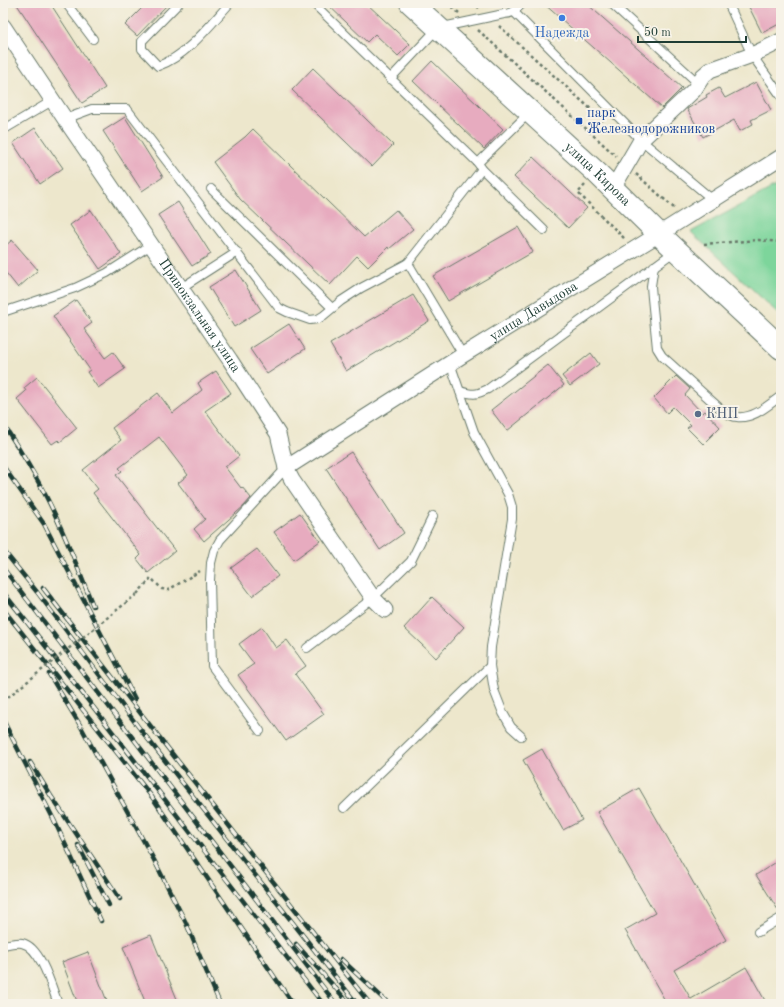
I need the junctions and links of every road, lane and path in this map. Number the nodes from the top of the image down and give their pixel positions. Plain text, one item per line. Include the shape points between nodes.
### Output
1 (66, 3) edge
2 (179, 3) edge
3 (230, 3) edge
4 (313, 3) edge
5 (411, 3) edge
6 (448, 3) edge
7 (473, 3) edge
8 (523, 3) edge
9 (611, 3) edge
10 (728, 3) edge
11 (514, 12) junction
12 (489, 17) junction
13 (469, 22) junction
14 (3, 26) edge
15 (438, 28) junction
16 (93, 39) dead end
17 (781, 41) edge
18 (752, 55) junction
19 (390, 79) junction
20 (698, 83) junction
21 (781, 96) edge
22 (52, 101) junction
23 (530, 112) junction
24 (65, 119) junction
25 (606, 123) dead end
26 (3, 130) edge
27 (641, 140) junction
28 (781, 157) edge
29 (626, 165) junction
30 (480, 166) junction
31 (613, 188) junction
32 (211, 189) dead end
33 (713, 200) junction
34 (684, 218) junction
35 (544, 230) dead end
36 (659, 234) junction
37 (781, 242) edge
38 (704, 244) dead end
39 (151, 245) junction
40 (676, 251) junction
41 (237, 252) junction
42 (408, 263) junction
43 (654, 266) junction
44 (181, 288) junction
45 (332, 308) junction
46 (3, 312) edge
47 (781, 348) edge
48 (463, 355) junction
49 (450, 363) junction
50 (460, 391) junction
51 (781, 396) edge
52 (286, 468) junction
53 (433, 516) dead end
54 (211, 564) junction
55 (373, 598) junction
56 (385, 610) dead end
57 (307, 648) dead end
58 (490, 666) junction
59 (3, 701) edge
60 (260, 731) dead end
61 (521, 736) dead end
62 (344, 808) dead end
63 (781, 918) edge
64 (758, 932) dead end
65 (3, 945) edge
66 (58, 1004) edge

1 - 16 lane
2 - 3 lane via 142,41 142,49 158,66 168,63 197,40
4 - 19 lane
5 - 15 main road, улица Кирова
6 - 13 path
7 - 12 path
8 - 11 lane
9 - 20 lane
10 - 18 lane
11 - 12 lane
11 - 27 lane
12 - 13 lane
12 - 25 path
13 - 15 lane
13 - 29 path
14 - 22 street, Привокзальная улица
15 - 19 lane
15 - 23 main road, улица Кирова
17 - 18 street
18 - 20 street via 710,70
18 - 21 lane
19 - 30 lane
20 - 27 street via 694,90
22 - 24 street, Привокзальная улица
22 - 26 lane
23 - 30 lane
23 - 31 main road, улица Кирова
24 - 39 street, Привокзальная улица
24 - 41 lane via 92,109 127,109
27 - 29 street
27 - 33 lane
28 - 33 street, улица Давыдова
29 - 31 street
29 - 34 path
30 - 35 lane
30 - 42 lane
31 - 36 main road, улица Кирова
32 - 45 lane
33 - 34 street, улица Давыдова
34 - 36 street, улица Давыдова
36 - 40 main road, улица Кирова
36 - 48 street, улица Давыдова
37 - 38 path via 759,240
39 - 44 street, Привокзальная улица
39 - 46 lane via 107,273 75,288
40 - 43 lane
40 - 47 main road, улица Кирова
41 - 44 lane
41 - 45 lane via 279,308 310,320 318,319
42 - 45 lane via 360,288
42 - 48 lane
43 - 50 lane via 488,389 472,394
43 - 51 lane via 652,298 657,348 662,356 725,413 735,418 755,414
44 - 52 street, Привокзальная улица via 278,434
48 - 49 street, улица Давыдова
49 - 50 lane
49 - 52 street, улица Давыдова
50 - 58 lane via 474,432 508,494 512,507
52 - 54 lane via 220,540
52 - 55 street, Привокзальная улица
53 - 55 lane via 411,561
54 - 59 path, bridge via 168,590 162,589 151,578 137,594
54 - 60 lane via 212,666
55 - 56 street, Привокзальная улица
55 - 57 lane
58 - 61 lane via 494,690 503,713 511,727
58 - 62 lane
63 - 64 lane
65 - 66 lane via 22,943 32,948 44,968

